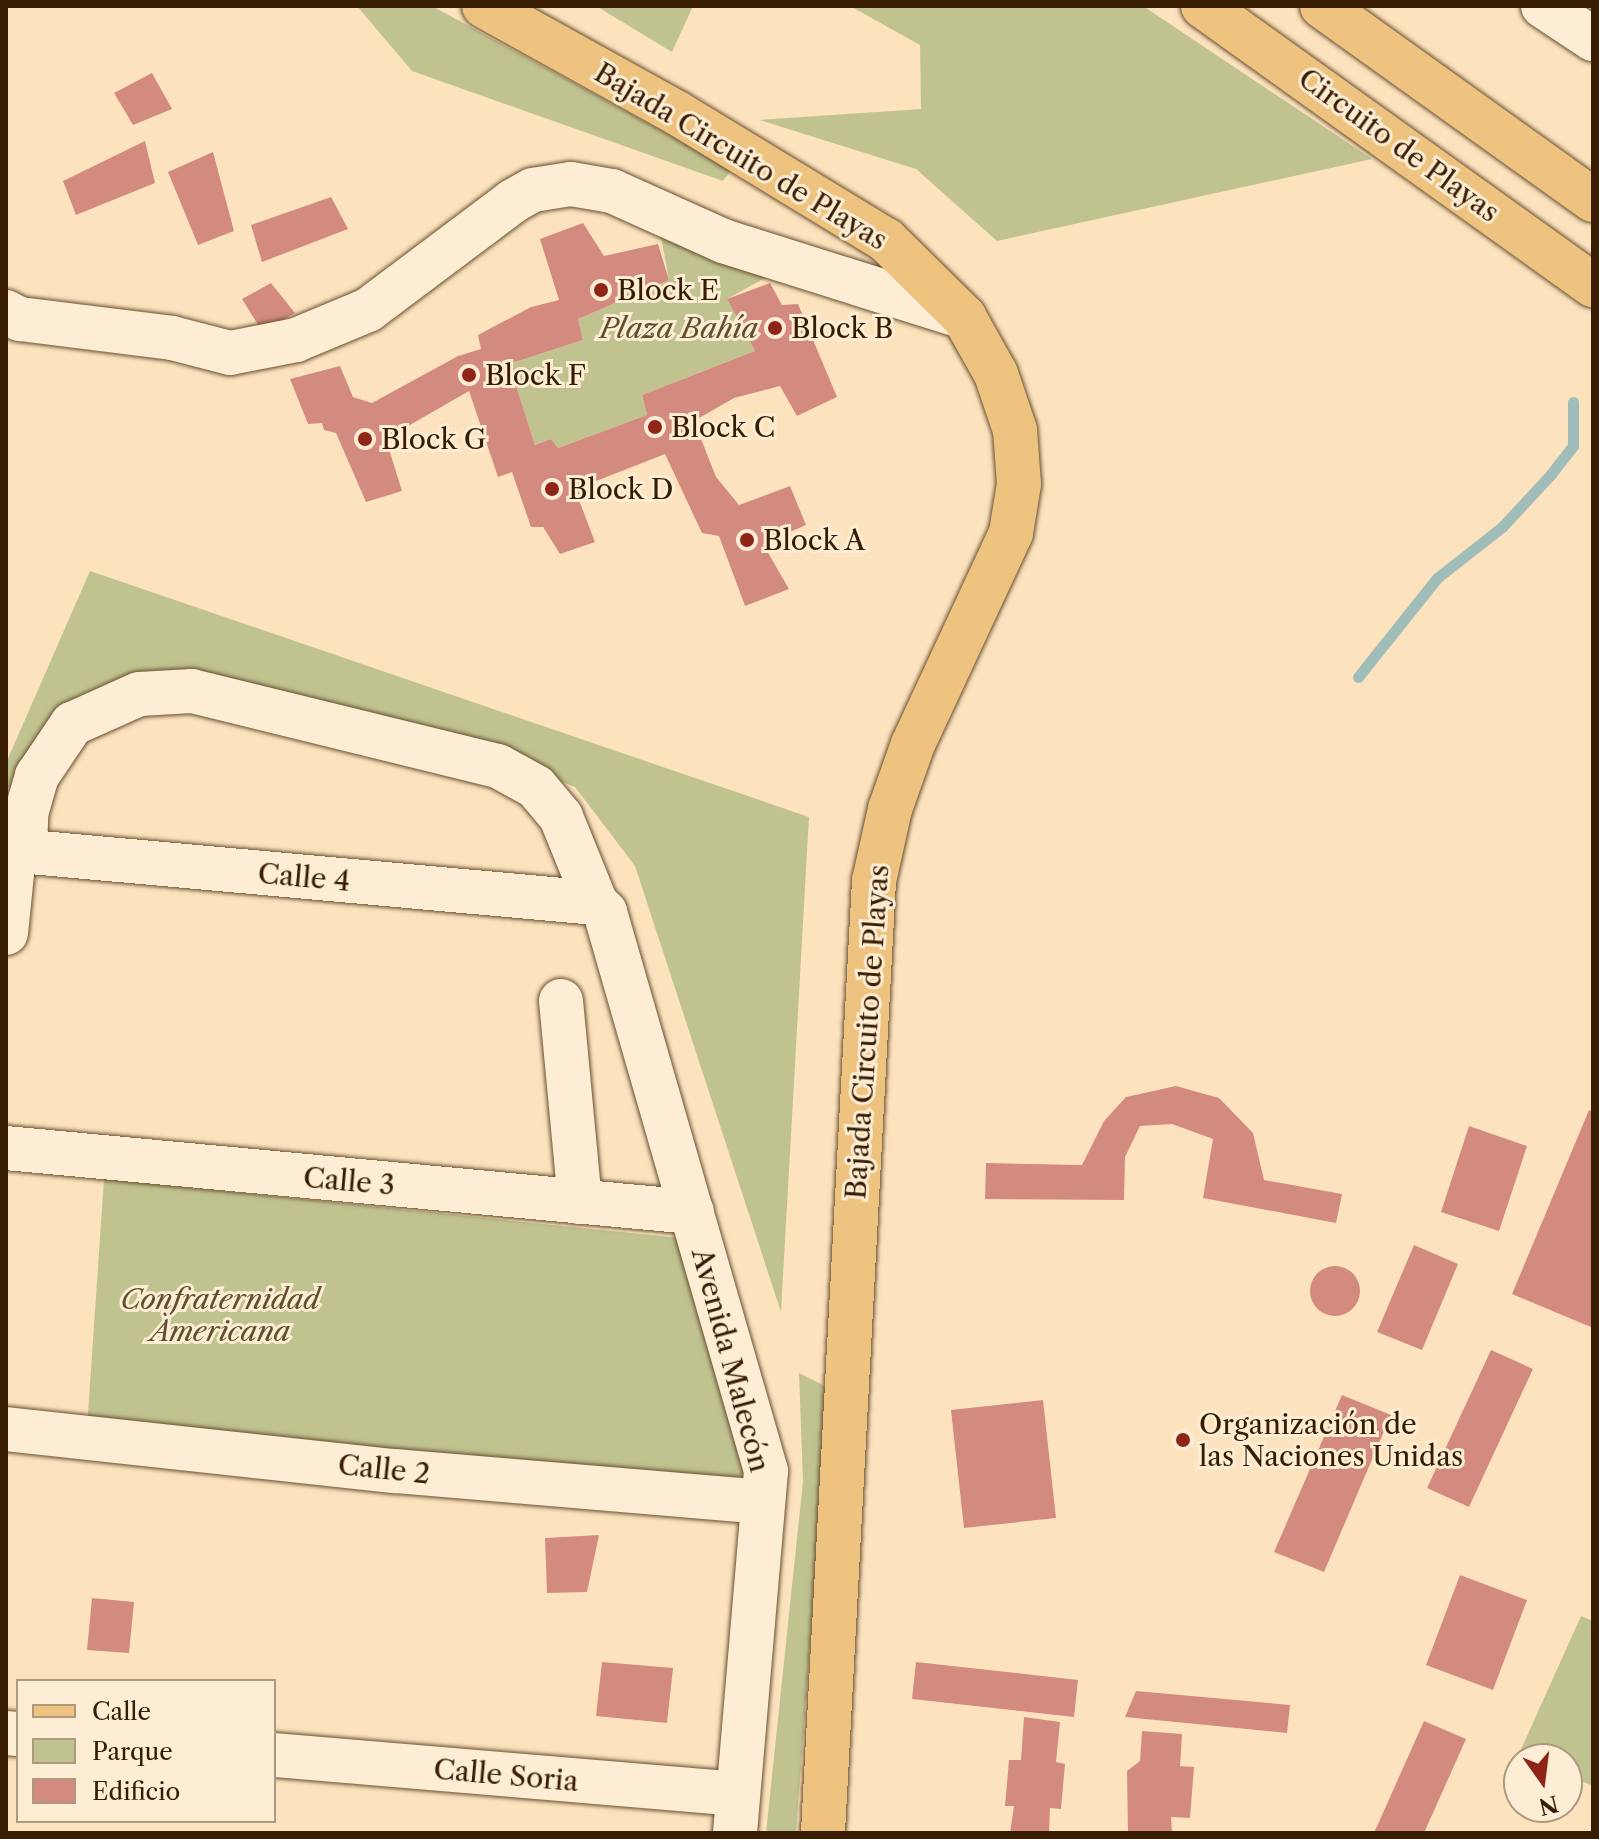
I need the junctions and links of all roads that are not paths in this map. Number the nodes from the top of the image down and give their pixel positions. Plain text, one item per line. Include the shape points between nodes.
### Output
1 (484, 6) edge
2 (1203, 6) edge
3 (1322, 6) edge
4 (1543, 6) edge
5 (1587, 6) edge
6 (1593, 21) edge
7 (1593, 39) edge
8 (1593, 200) edge
9 (1593, 285) edge
10 (6, 312) edge
11 (964, 317) junction
12 (20, 853) junction
13 (596, 903) junction
14 (6, 933) edge
15 (561, 1001) dead end
16 (6, 1148) edge
17 (580, 1202) junction
18 (692, 1212) junction
19 (6, 1429) edge
20 (763, 1502) junction
21 (276, 1755) edge
22 (736, 1813) edge
23 (823, 1833) edge

1 - 11 main road, Bajada Circuito de Playas via 865,225 925,274
2 - 9 main road, Circuito de Playas
3 - 8 main road
4 - 7 street
5 - 6 street
10 - 11 street via 20,319 172,338 230,353 296,340 368,310 513,201 533,190 571,184 612,191 912,316
11 - 23 main road, Bajada Circuito de Playas via 1007,401 1019,484 1006,544 898,784 874,881
12 - 13 street, Calle 4
12 - 13 street, Avenida Malecón via 37,776 72,724 139,694 192,691 498,766 522,777 561,817
12 - 14 street, Avenida Malecón
13 - 18 street, Avenida Malecón via 605,912
15 - 17 street
16 - 17 street, Calle 3
17 - 18 street, Calle 3
18 - 20 street, Avenida Malecón via 766,1471
19 - 20 street, Calle 2 via 395,1471
20 - 22 street, Avenida Malecón
21 - 22 street, Calle Soria

